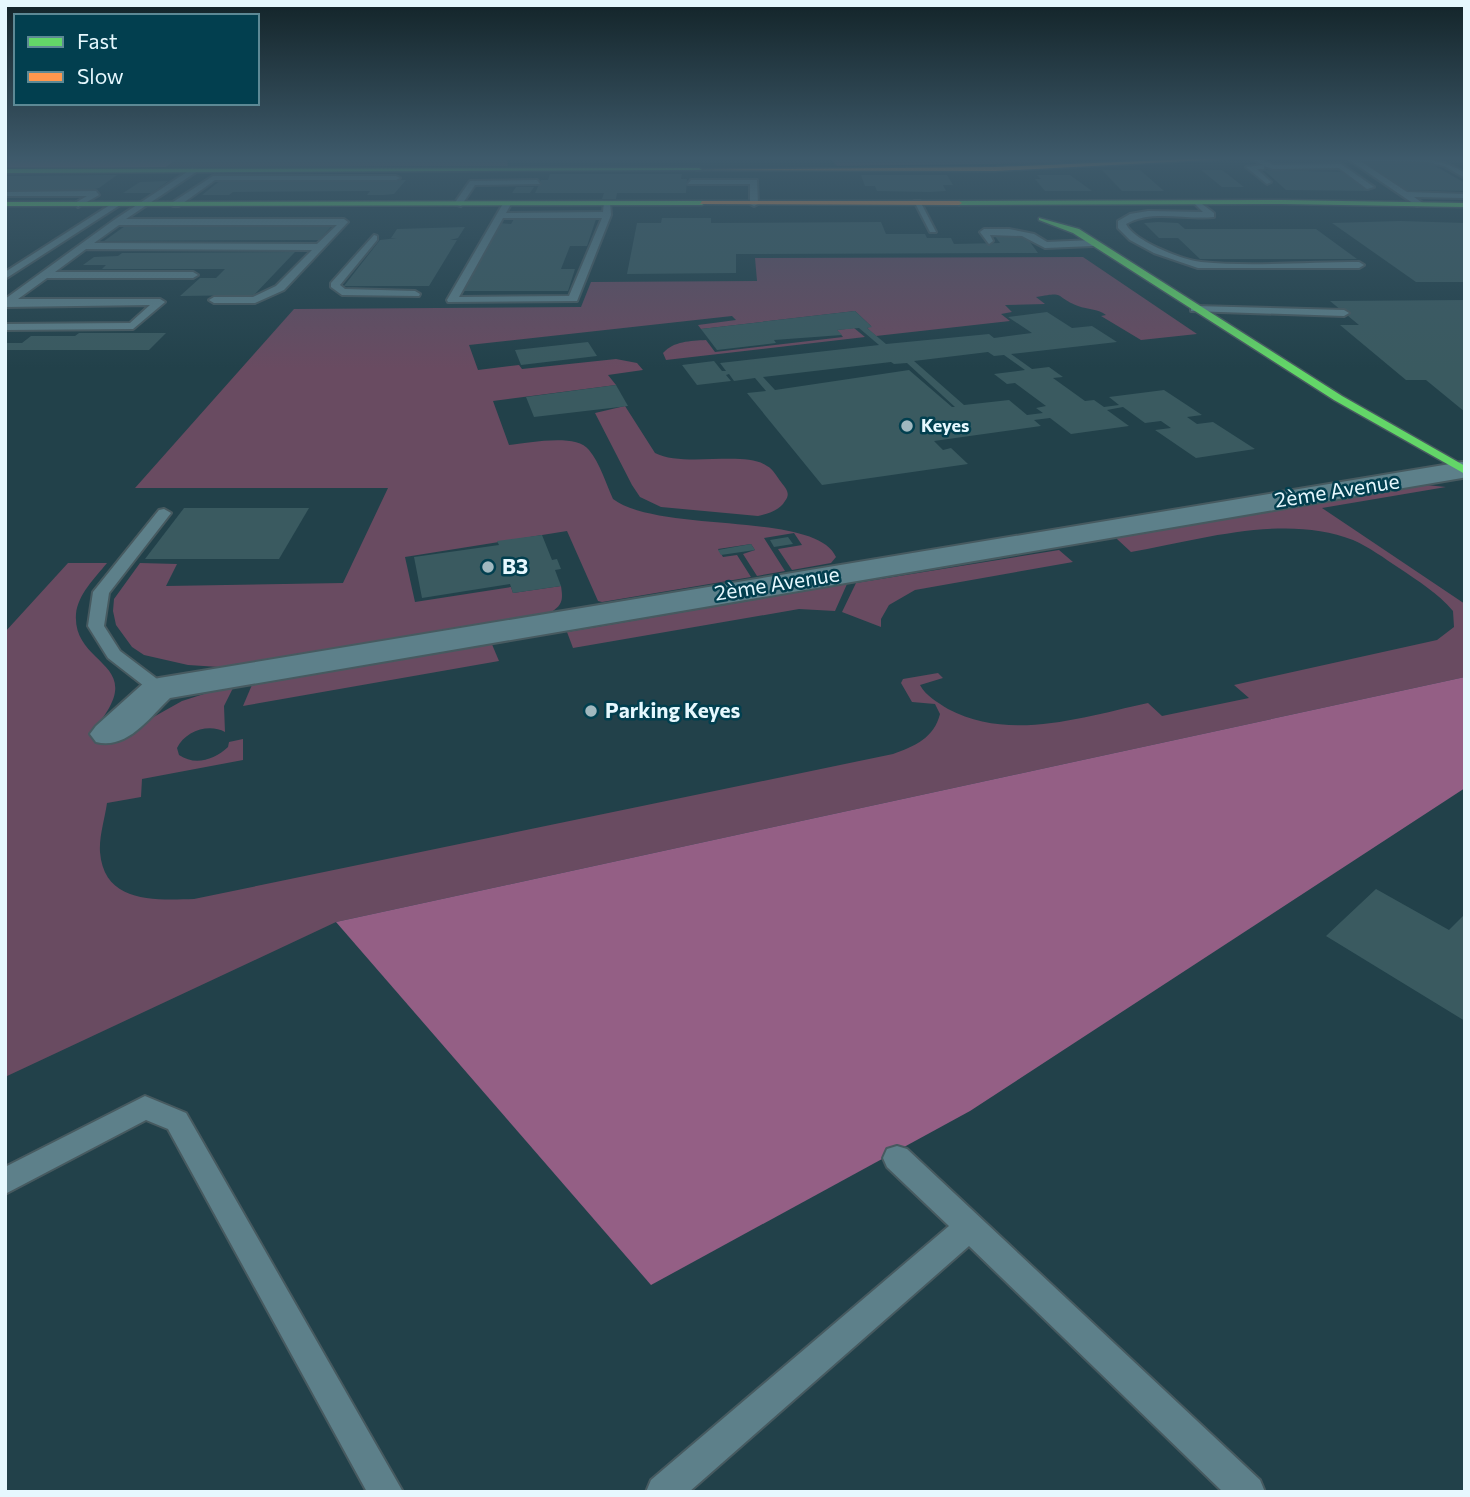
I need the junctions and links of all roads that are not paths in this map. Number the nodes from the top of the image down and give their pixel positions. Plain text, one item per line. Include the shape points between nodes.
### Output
1 (79, 229) edge
2 (108, 229) edge
3 (337, 229) edge
4 (492, 229) edge
5 (599, 229) edge
6 (1084, 229) edge
7 (1123, 229) edge
8 (374, 238) dead end
9 (989, 241) dead end
10 (1093, 243) junction
11 (84, 246) junction
12 (320, 247) junction
13 (1359, 265) dead end
14 (44, 275) junction
15 (193, 275) dead end
16 (5, 276) edge
17 (415, 294) dead end
18 (214, 300) dead end
19 (7, 303) edge
20 (1195, 309) junction
21 (1344, 313) dead end
22 (5, 327) edge
23 (1464, 471) edge
24 (164, 513) dead end
25 (159, 688) junction
26 (109, 734) dead end
27 (897, 1158) dead end
28 (5, 1181) edge
29 (970, 1227) junction
30 (386, 1492) edge
31 (663, 1492) edge
32 (1248, 1492) edge

1 - 16 lane
2 - 11 lane
3 - 12 lane
4 - 5 lane via 452,300 573,299
6 - 10 street, 2ème Avenue
7 - 13 lane via 1157,251 1198,265
8 - 17 lane via 334,285 342,292
9 - 10 lane via 984,232 1020,232 1034,235 1045,245
10 - 20 street, 2ème Avenue
11 - 12 lane
11 - 14 lane
12 - 18 lane via 280,288 255,300
14 - 15 lane
14 - 19 lane
19 - 22 lane via 160,302 133,326
20 - 21 lane
20 - 23 street, 2ème Avenue
23 - 25 street, 2ème Avenue
24 - 25 lane via 102,592 96,626 114,654
25 - 26 street
27 - 29 lane
28 - 30 lane via 145,1107 177,1121
29 - 31 lane
29 - 32 lane

